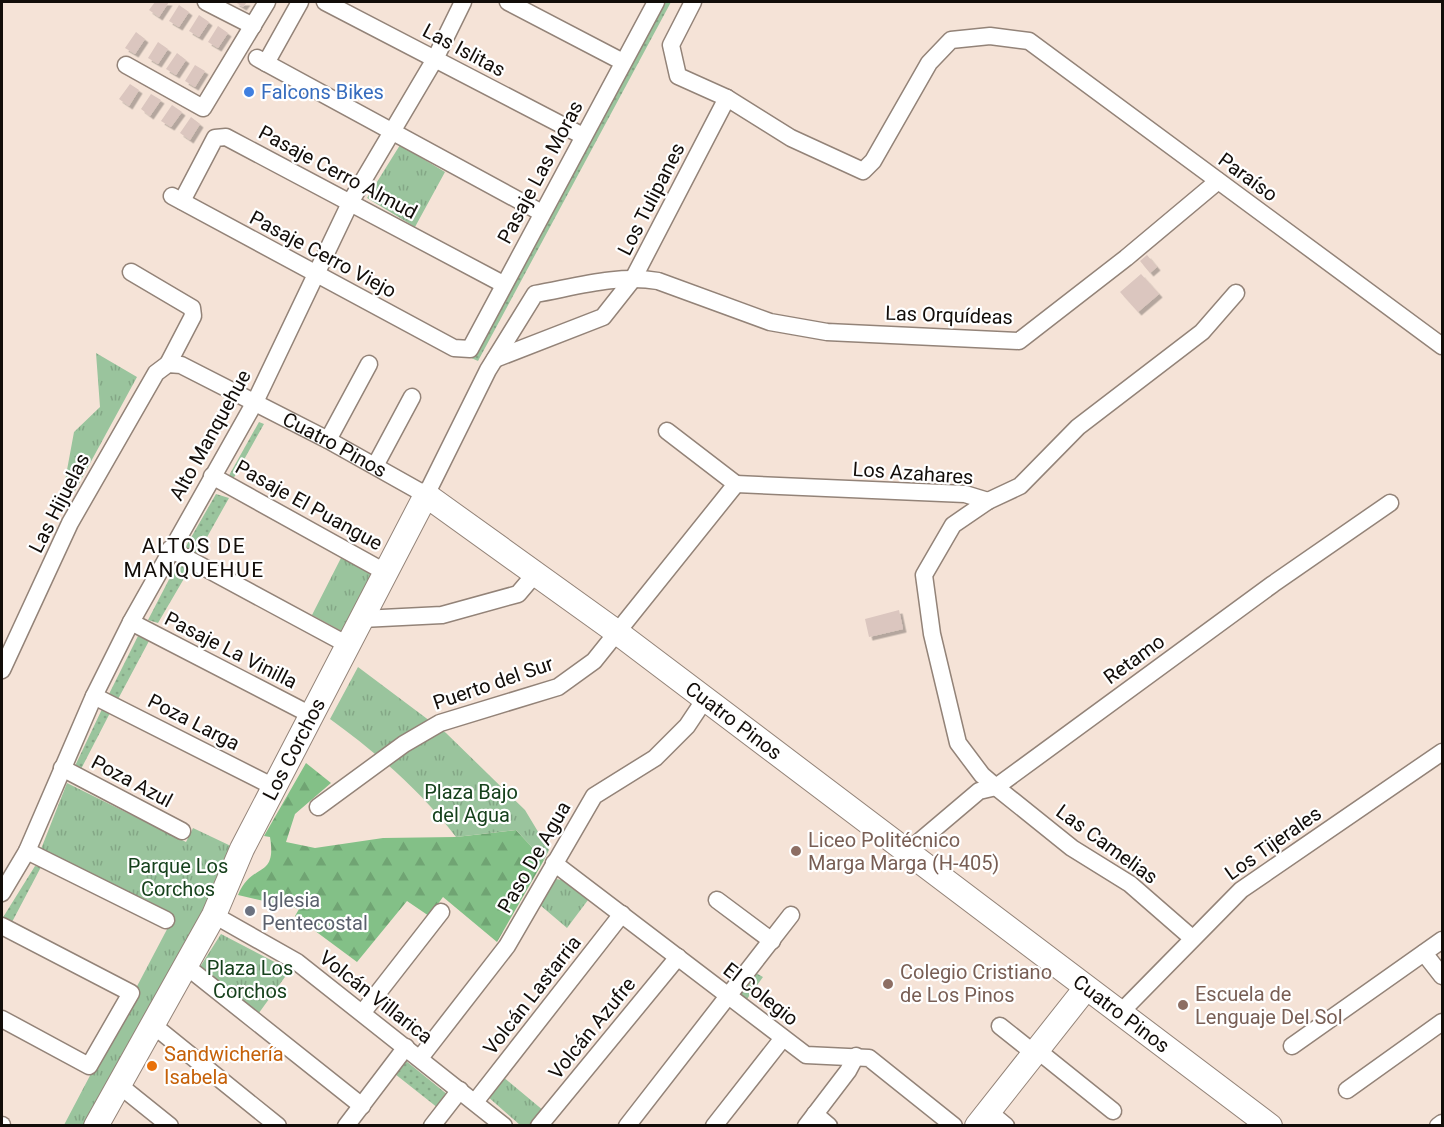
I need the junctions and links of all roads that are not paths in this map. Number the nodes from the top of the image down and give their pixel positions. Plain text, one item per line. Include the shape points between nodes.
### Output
1 (206, 2) edge
2 (267, 2) edge
3 (300, 2) edge
4 (325, 2) edge
5 (462, 2) edge
6 (508, 2) edge
7 (656, 2) edge
8 (693, 2) edge
9 (253, 26) junction
10 (435, 59) junction
11 (623, 62) junction
12 (126, 65) dead end
13 (727, 98) junction
14 (394, 132) junction
15 (583, 136) junction
16 (1218, 181) junction
17 (177, 199) joint
18 (351, 201) junction
19 (542, 213) junction
20 (131, 272) dead end
21 (315, 274) junction
22 (633, 279) junction
23 (503, 284) junction
24 (1236, 293) dead end
25 (1443, 346) edge
26 (454, 348) joint
27 (168, 364) junction
28 (369, 364) dead end
29 (491, 365) junction
30 (412, 397) dead end
31 (255, 402) junction
32 (667, 431) dead end
33 (328, 440) junction
34 (375, 466) junction
35 (212, 476) junction
36 (736, 484) junction
37 (426, 495) junction
38 (988, 501) junction
39 (1390, 502) dead end
40 (170, 549) junction
41 (385, 572) junction
42 (535, 574) junction
43 (362, 619) junction
44 (131, 622) junction
45 (618, 633) junction
46 (348, 645) junction
47 (2, 670) edge
48 (94, 696) junction
49 (705, 699) junction
50 (311, 715) junction
51 (1443, 752) edge
52 (62, 768) junction
53 (274, 787) junction
54 (996, 787) junction
55 (318, 807) dead end
56 (182, 831) dead end
57 (27, 851) junction
58 (907, 852) junction
59 (554, 863) junction
60 (2, 893) edge
61 (717, 900) dead end
62 (441, 912) dead end
63 (622, 914) junction
64 (214, 915) junction
65 (791, 915) dead end
66 (166, 920) dead end
67 (2, 926) edge
68 (1192, 938) junction
69 (1443, 940) edge
70 (772, 941) junction
71 (1424, 953) junction
72 (678, 957) junction
73 (186, 966) junction
74 (1443, 976) edge
75 (1086, 988) junction
76 (729, 997) junction
77 (363, 1012) junction
78 (1119, 1014) junction
79 (2, 1019) edge
80 (1443, 1022) edge
81 (153, 1025) junction
82 (1000, 1026) dead end
83 (783, 1038) junction
84 (1292, 1047) dead end
85 (1036, 1052) junction
86 (413, 1053) junction
87 (856, 1056) junction
88 (119, 1085) junction
89 (460, 1090) junction
90 (1347, 1090) dead end
91 (475, 1102) junction
92 (362, 1106) junction
93 (1113, 1111) dead end
94 (811, 1120) edge
95 (990, 1121) edge
96 (1443, 1123) edge
97 (96, 1125) edge
98 (170, 1125) edge
99 (278, 1125) edge
100 (346, 1125) edge
101 (432, 1125) edge
102 (504, 1125) edge
103 (539, 1125) edge
104 (627, 1125) edge
105 (714, 1125) edge
106 (829, 1125) edge
107 (954, 1125) edge
108 (1270, 1125) edge
109 (1438, 1125) edge

1 - 9 street
2 - 9 street
3 - 14 street via 262,61
4 - 10 street, Las Islitas
5 - 10 street, Alto Manquehue
6 - 11 street
7 - 11 street, Pasaje Las Moras
8 - 13 street via 671,45 678,76
9 - 12 street via 202,108
10 - 14 street, Alto Manquehue
10 - 15 street, Las Islitas
11 - 15 street, Pasaje Las Moras
13 - 16 street, Paraíso via 791,138 863,171 873,161 929,63 951,40 990,36 1029,41
13 - 22 street, Los Tulipanes
14 - 18 street, Alto Manquehue
14 - 19 street
15 - 19 street, Pasaje Las Moras
16 - 22 street, Las Orquídeas via 1019,341 827,332 770,322 658,281
16 - 25 street, Paraíso
17 - 18 street, Pasaje Cerro Almud via 215,138 226,136
17 - 21 street, Pasaje Cerro Viejo
18 - 21 street, Alto Manquehue
18 - 23 street, Pasaje Cerro Almud
19 - 23 street, Pasaje Las Moras
20 - 27 street, Las Hijuelas via 192,308 193,316
21 - 26 street, Pasaje Cerro Viejo
21 - 31 street, Alto Manquehue
22 - 29 street via 603,317
22 - 29 street, Los Tulipanes via 535,294
23 - 26 street, Pasaje Las Moras via 470,349
24 - 38 street, Los Azahares via 1202,332 1078,427 1020,486
27 - 31 street, Cuatro Pinos via 181,365
27 - 47 street, Las Hijuelas via 156,373 70,523
28 - 33 street
29 - 37 street, Los Corchos
30 - 34 street
31 - 33 street, Cuatro Pinos
31 - 35 street, Alto Manquehue
32 - 36 street
33 - 34 street, Cuatro Pinos
34 - 37 street, Cuatro Pinos
35 - 40 street, Alto Manquehue
35 - 41 street, Pasaje El Puangue
36 - 38 street, Los Azahares via 965,494
36 - 45 street
37 - 41 street, Los Corchos
37 - 42 street, Cuatro Pinos
38 - 54 street, Las Camelias via 953,525 924,575 932,634 958,743
39 - 54 street, Retamo
40 - 44 street, Alto Manquehue
40 - 46 street
41 - 43 street, Los Corchos
42 - 43 street via 518,594 442,615
42 - 45 street, Cuatro Pinos
43 - 46 street, Los Corchos
44 - 48 street, Alto Manquehue
44 - 50 street, Pasaje La Vinilla
45 - 49 street, Cuatro Pinos
45 - 55 street, Puerto del Sur via 594,661 558,687 440,723 404,744
46 - 50 street, Los Corchos
48 - 52 street, Alto Manquehue
48 - 53 street, Poza Larga
49 - 58 street, Cuatro Pinos
49 - 59 street, Paso De Agua via 687,726 655,758 594,796
50 - 53 street, Los Corchos
51 - 68 street, Los Tijerales via 1241,890
52 - 56 street, Poza Azul
52 - 57 street, Alto Manquehue
53 - 64 street, Los Corchos
54 - 58 street, Retamo via 979,791
54 - 68 street, Las Camelias via 1072,848 1130,884
57 - 60 street, Alto Manquehue
57 - 66 street
58 - 75 street, Cuatro Pinos
59 - 63 street, El Colegio
59 - 86 street, Paso De Agua via 507,946
61 - 70 street
62 - 77 street
63 - 72 street, El Colegio
63 - 91 street, Volcán Lastarria
64 - 73 street, Los Corchos
64 - 77 street, Volcán Villarica via 297,962
65 - 70 street
67 - 79 street via 131,993 89,1066
68 - 78 street, Los Tijerales
69 - 71 street
70 - 76 street
71 - 74 street
71 - 84 street
72 - 76 street, El Colegio
72 - 103 street, Volcán Azufre
73 - 81 street, Los Corchos
73 - 92 street
75 - 78 street, Cuatro Pinos
75 - 85 street
76 - 83 street, El Colegio
76 - 104 street
77 - 86 street, Volcán Villarica
78 - 108 street, Cuatro Pinos
80 - 90 street
81 - 88 street, Los Corchos
81 - 99 street
82 - 85 street
83 - 87 street, El Colegio via 806,1055
83 - 105 street
85 - 93 street
85 - 95 street
86 - 89 street, Volcán Villarica
86 - 92 street, Paso De Agua
87 - 94 street
87 - 107 street, El Colegio via 869,1058
88 - 97 street, Los Corchos
88 - 98 street
89 - 91 street, Volcán Villarica
89 - 101 street
91 - 102 street, Volcán Villarica
92 - 100 street, Paso De Agua
94 - 106 street
96 - 109 street

